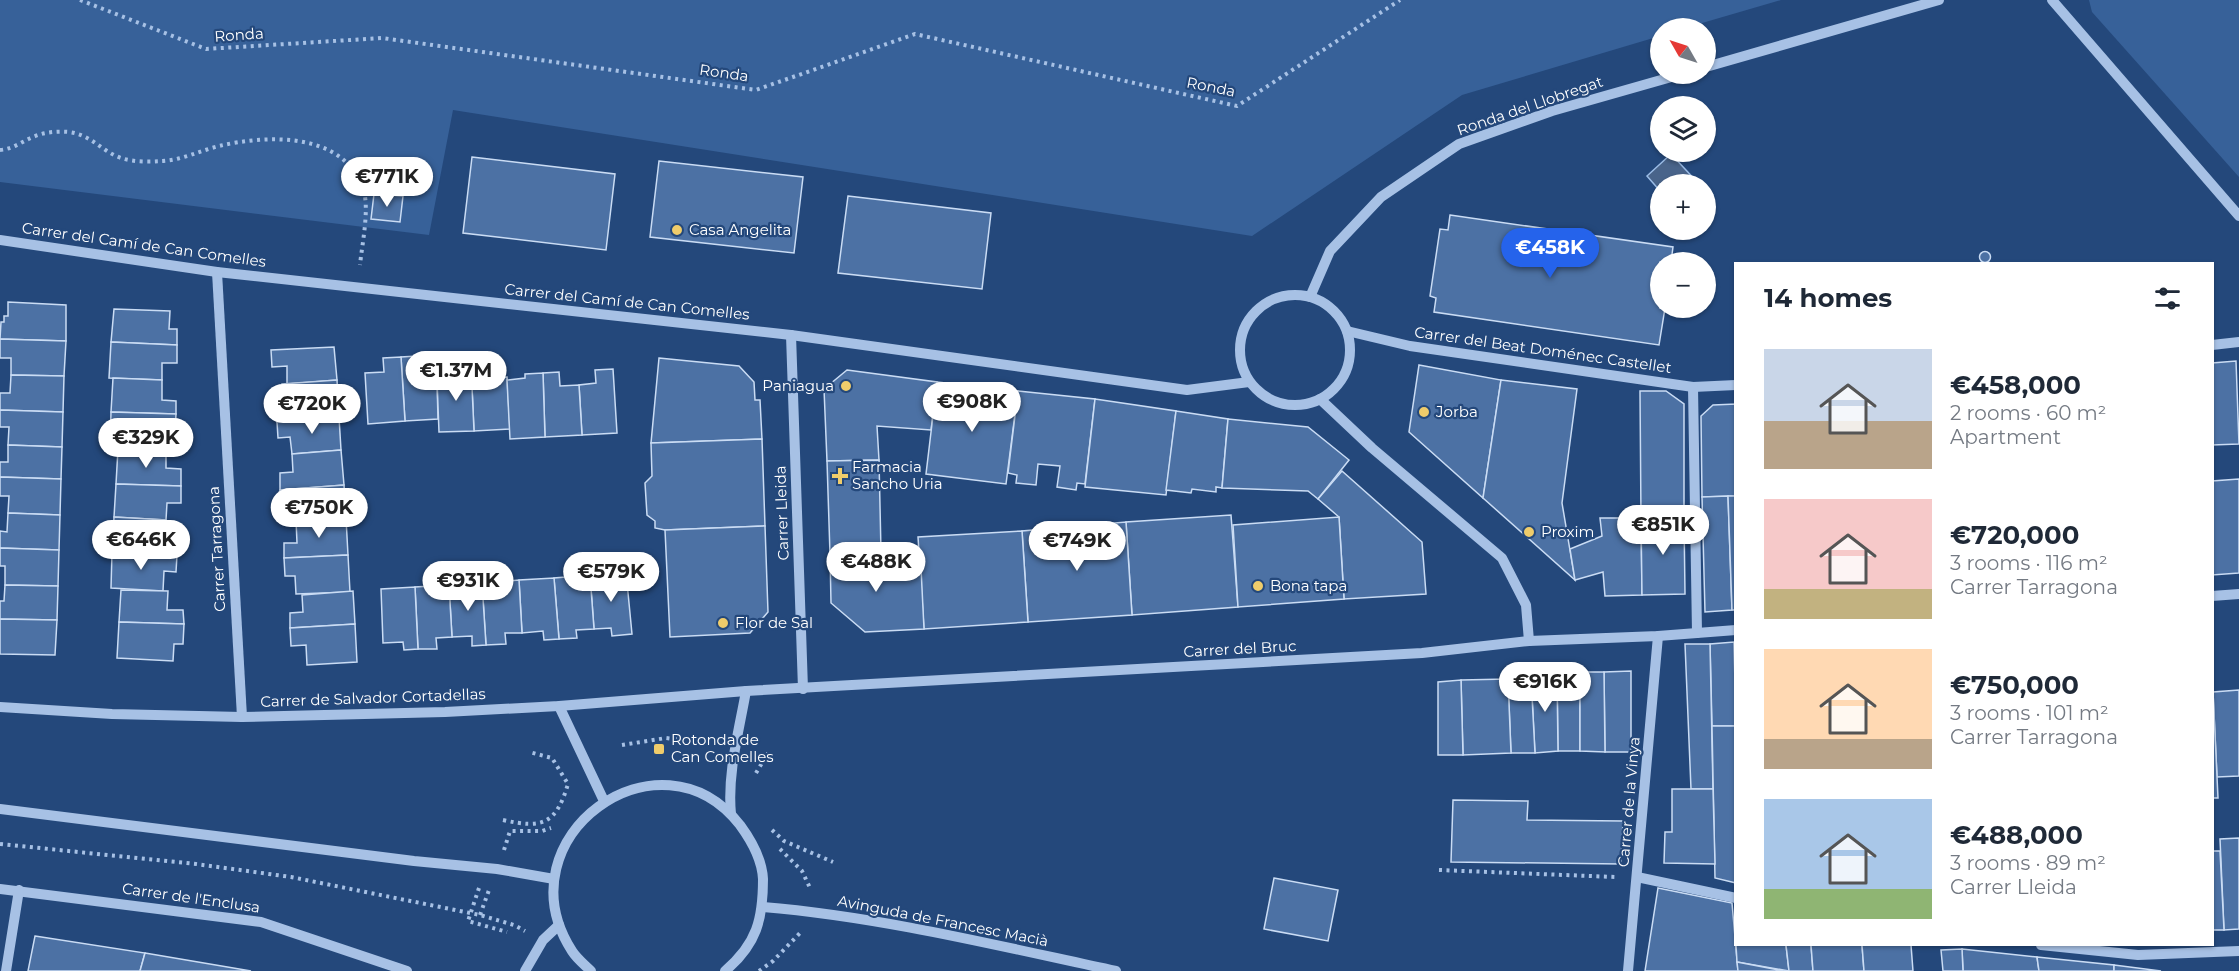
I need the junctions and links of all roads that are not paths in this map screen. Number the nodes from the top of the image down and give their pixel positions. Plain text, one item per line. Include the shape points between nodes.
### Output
1 (1939, 0) edge
2 (2052, 0) edge
3 (1716, 64) edge
4 (1650, 83) edge
5 (2239, 216) edge
6 (0, 240) edge
7 (217, 272) junction
8 (1310, 297) junction
9 (1347, 331) junction
10 (791, 335) junction
11 (2239, 342) edge
12 (2214, 345) edge
13 (1250, 382) junction
14 (1734, 385) edge
15 (1693, 387) junction
16 (1320, 399) junction
17 (2239, 594) edge
18 (2214, 596) edge
19 (1734, 630) edge
20 (1697, 633) junction
21 (1658, 636) junction
22 (1529, 641) junction
23 (803, 689) junction
24 (746, 691) junction
25 (559, 706) junction
26 (0, 707) edge
27 (242, 717) junction
28 (604, 801) junction
29 (0, 809) edge
30 (731, 814) junction
31 (1637, 877) junction
32 (554, 879) junction
33 (0, 889) edge
34 (19, 890) junction
35 (1734, 898) edge
36 (763, 907) junction
37 (559, 925) junction
38 (2051, 946) edge
39 (2239, 951) edge
40 (739, 966) edge
41 (6, 971) edge
42 (406, 971) edge
43 (525, 971) edge
44 (591, 971) edge
45 (725, 971) edge
46 (1116, 971) edge
47 (1628, 971) edge

1 - 3 street
2 - 5 street
4 - 8 street, Ronda del Llobregat via 1552,111 1459,144 1381,197 1330,251
6 - 7 street, Carrer del Camí de Can Comelles
7 - 10 street, Carrer del Camí de Can Comelles
7 - 27 street, Carrer Tarragona
8 - 9 street via 1332,310
8 - 13 street via 1277,298 1250,318 1240,350 1242,367
9 - 15 street, Carrer del Beat Doménec Castellet via 1410,346
9 - 16 street via 1347,370 1336,387
10 - 13 street, Carrer del Camí de Can Comelles via 1187,390
10 - 23 street, Carrer Lleida
11 - 12 street
13 - 16 street via 1263,396 1282,404 1301,405
14 - 15 street, Carrer del Beat Doménec Castellet
15 - 20 street
16 - 22 street via 1502,558 1526,605
17 - 18 street
19 - 20 street, Carrer del Bruc
20 - 21 street, Carrer del Bruc
21 - 22 street, Carrer del Bruc
21 - 31 street, Carrer de la Vinya
22 - 23 street, Carrer del Bruc via 1422,653
23 - 24 street, Carrer del Bruc
24 - 25 street, Carrer de Salvador Cortadellas
24 - 30 street via 729,800
25 - 27 street, Carrer de Salvador Cortadellas
25 - 28 street
26 - 27 street, Carrer de Salvador Cortadellas
28 - 30 street via 639,788 684,788 709,798
28 - 32 street via 580,821 563,848
29 - 32 street
30 - 36 street via 752,841 762,873
31 - 35 street
31 - 47 street, Carrer de la Vinya
32 - 37 street
33 - 34 street, Carrer de l'Enclusa
34 - 41 street
34 - 42 street, Carrer de l'Enclusa via 261,922
36 - 40 street
36 - 46 street, Avinguda de Francesc Macià via 915,928
37 - 43 street via 543,940
37 - 44 street via 573,952
38 - 39 street via 2138,955
40 - 45 street

